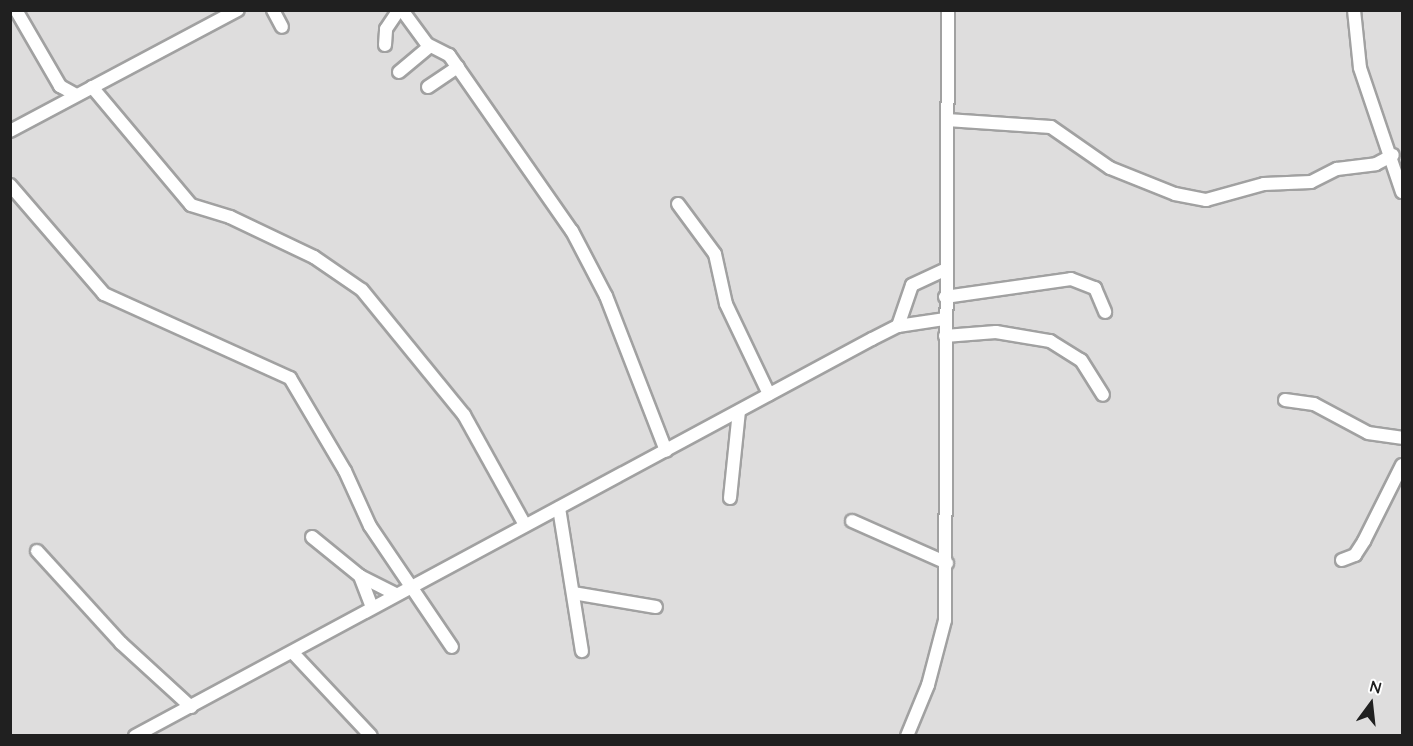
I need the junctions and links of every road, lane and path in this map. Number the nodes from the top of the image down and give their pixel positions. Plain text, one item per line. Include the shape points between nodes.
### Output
1 (16, 10) edge
2 (238, 10) edge
3 (273, 10) edge
4 (401, 10) edge
5 (948, 10) edge
6 (1354, 10) edge
7 (282, 27) dead end
8 (385, 45) dead end
9 (430, 46) junction
10 (458, 67) junction
11 (399, 72) dead end
12 (60, 86) junction
13 (92, 87) junction
14 (428, 87) dead end
15 (76, 95) junction
16 (59, 105) junction
17 (947, 120) junction
18 (10, 131) edge
19 (1393, 155) junction
20 (10, 185) edge
21 (1402, 192) edge
22 (678, 204) dead end
23 (946, 269) junction
24 (945, 297) junction
25 (1105, 312) dead end
26 (945, 319) junction
27 (898, 327) junction
28 (945, 336) junction
29 (769, 394) junction
30 (1103, 395) dead end
31 (1285, 400) dead end
32 (739, 411) junction
33 (1402, 438) edge
34 (666, 451) junction
35 (1402, 465) edge
36 (730, 498) dead end
37 (559, 508) junction
38 (852, 521) dead end
39 (525, 525) junction
40 (312, 537) dead end
41 (37, 550) dead end
42 (1342, 560) dead end
43 (947, 563) junction
44 (360, 576) junction
45 (410, 587) junction
46 (573, 593) junction
47 (394, 594) junction
48 (372, 607) junction
49 (656, 608) dead end
50 (452, 647) dead end
51 (582, 651) dead end
52 (294, 654) junction
53 (191, 706) junction
54 (135, 735) edge
55 (371, 735) edge
56 (907, 735) edge

1 - 12 street
2 - 13 street
3 - 7 street
4 - 8 street via 386,29
4 - 9 street
5 - 17 street
6 - 19 street via 1360,68
9 - 10 street via 444,50
9 - 11 street
10 - 14 street
10 - 34 street via 592,268
12 - 15 street
12 - 16 street
13 - 15 street
13 - 39 street via 190,205 230,216 314,257 362,290 483,441
15 - 16 street
16 - 18 street
17 - 19 street via 1051,127 1110,168 1175,194 1206,200 1264,184 1311,182 1337,169 1376,164
17 - 23 street
19 - 21 street
20 - 45 street via 104,294 290,378 345,471 370,526
22 - 29 street via 715,254 726,304
23 - 24 street
23 - 27 street via 912,285
24 - 25 street via 1071,279 1095,288
24 - 26 street
26 - 27 street
26 - 28 street
27 - 29 street
28 - 30 street via 996,332 1050,341 1081,360
28 - 43 street
29 - 32 street
31 - 33 street via 1314,404 1368,433
32 - 34 street
32 - 36 street
34 - 37 street
35 - 42 street via 1364,541 1354,555
37 - 39 street
37 - 46 street
38 - 43 street
39 - 45 street
40 - 44 street
41 - 53 street via 121,643
43 - 56 street via 939,651
44 - 47 street
44 - 48 street
45 - 47 street
45 - 50 street
46 - 49 street
46 - 51 street
47 - 48 street
48 - 52 street
52 - 53 street
52 - 55 street
53 - 54 street

